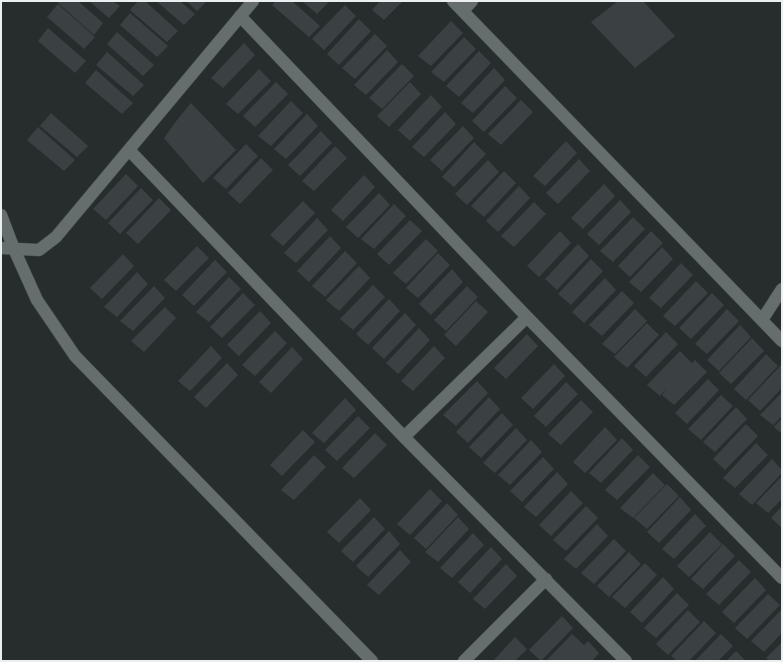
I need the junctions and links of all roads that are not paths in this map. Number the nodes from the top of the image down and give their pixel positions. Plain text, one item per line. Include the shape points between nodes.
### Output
1 (253, 1) edge
2 (454, 1) edge
3 (472, 1) edge
4 (463, 11) junction
5 (240, 16) junction
6 (129, 150) junction
7 (1, 215) edge
8 (1, 248) edge
9 (14, 248) junction
10 (782, 289) edge
11 (527, 317) junction
12 (762, 320) junction
13 (782, 341) edge
14 (404, 437) junction
15 (782, 578) edge
16 (546, 579) junction
17 (372, 661) edge
18 (464, 661) edge
19 (626, 661) edge

1 - 5 street
2 - 4 street
3 - 4 street
4 - 12 street
5 - 6 street
5 - 11 street
6 - 9 street via 56,237 39,250
6 - 14 street
7 - 9 street
8 - 9 street
9 - 17 street via 37,300 75,356
10 - 12 street
11 - 14 street
11 - 15 street
12 - 13 street
14 - 16 street
16 - 18 street
16 - 19 street

